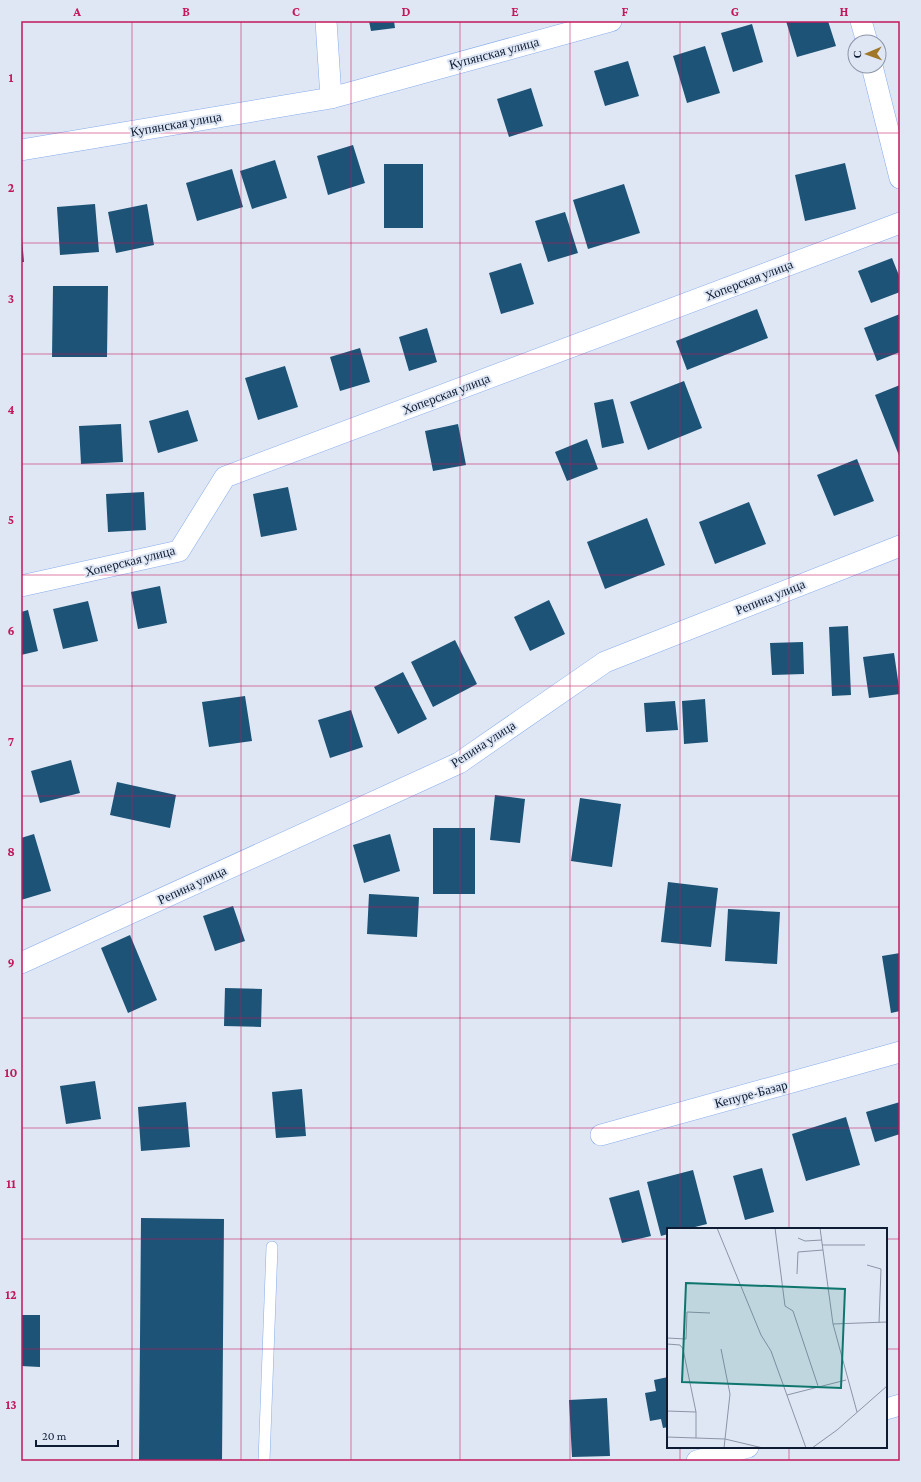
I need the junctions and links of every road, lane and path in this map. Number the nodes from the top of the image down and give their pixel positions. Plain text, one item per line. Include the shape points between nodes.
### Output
1 (326, 21) edge
2 (611, 21) edge
3 (861, 21) edge
4 (864, 34) edge
5 (874, 74) edge
6 (331, 98) junction
7 (21, 150) edge
8 (900, 178) edge
9 (900, 223) edge
10 (900, 546) edge
11 (21, 586) edge
12 (21, 963) edge
13 (900, 1052) edge
14 (601, 1135) dead end
15 (272, 1247) dead end
16 (900, 1405) edge
17 (887, 1409) edge
18 (744, 1448) edge
19 (264, 1461) edge
20 (697, 1461) edge

1 - 6 street
2 - 6 street, Купянская улица
3 - 4 street
5 - 8 street
6 - 7 street, Купянская улица
9 - 11 street, Хоперская улица via 225,477 179,551
10 - 12 street, Репина улица via 605,662 459,763
13 - 14 street, Кепуре-Базар
15 - 19 lane
16 - 17 street
18 - 20 street

